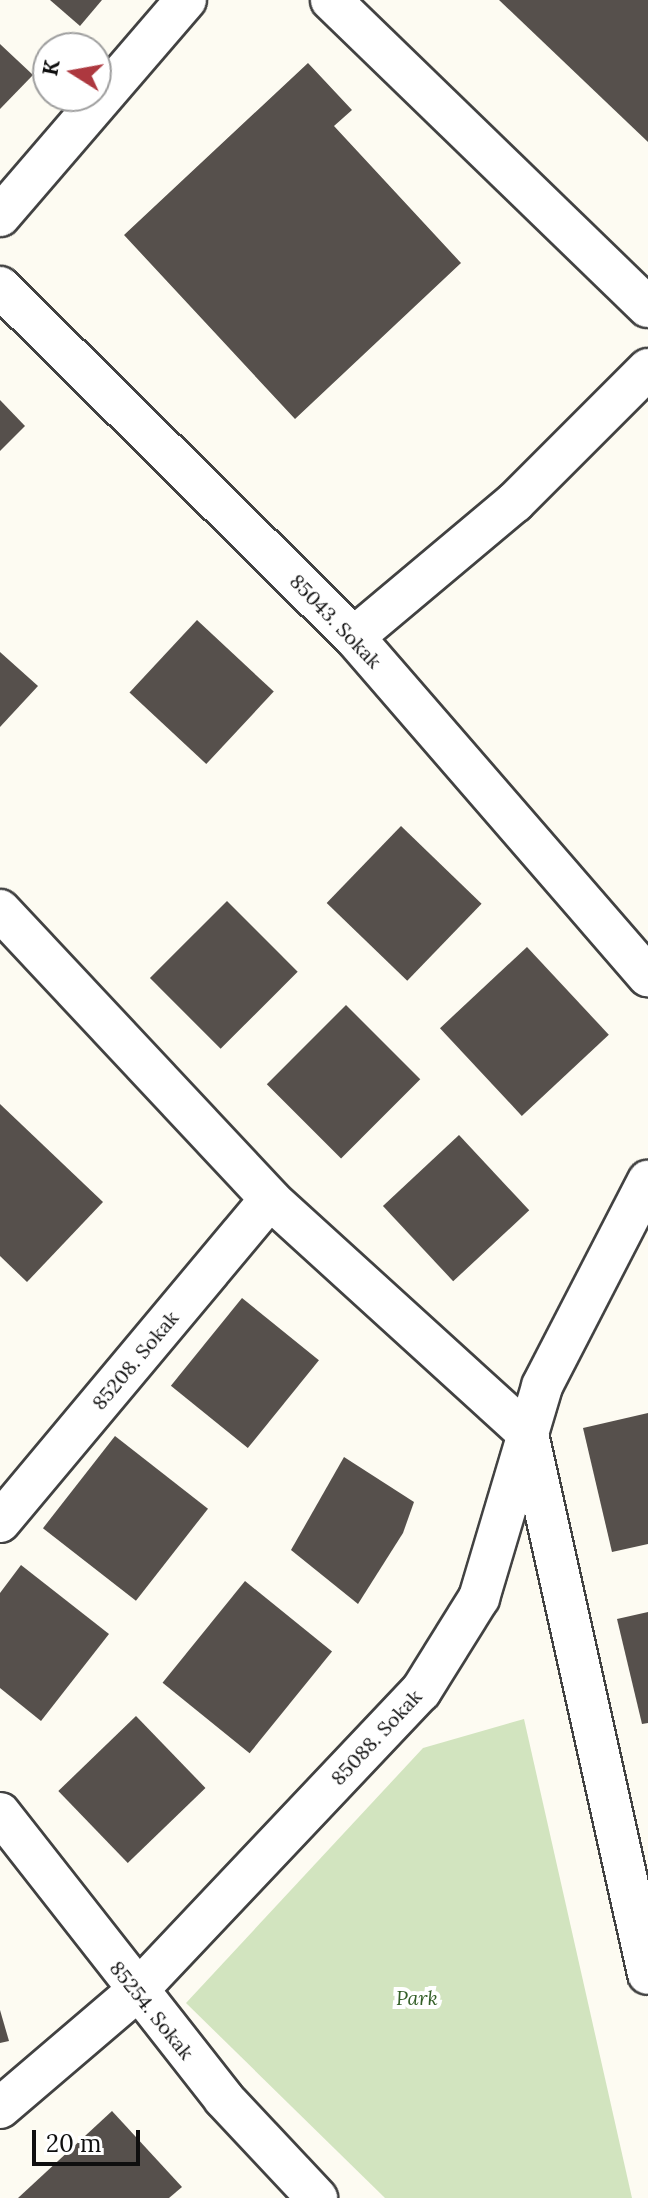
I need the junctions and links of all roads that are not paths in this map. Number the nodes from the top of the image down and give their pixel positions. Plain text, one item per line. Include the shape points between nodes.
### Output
1 (186, 0) edge
2 (331, 0) edge
3 (0, 216) edge
4 (0, 287) edge
5 (648, 307) edge
6 (648, 369) edge
7 (354, 637) junction
8 (0, 910) edge
9 (648, 977) edge
10 (648, 1181) edge
11 (270, 1199) junction
12 (528, 1434) junction
13 (0, 1522) edge
14 (0, 1813) edge
15 (648, 1974) edge
16 (136, 1992) junction
17 (6, 2097) edge
18 (317, 2198) edge

1 - 3 street
2 - 5 street
4 - 7 street, 85043. Sokak
6 - 7 street via 515,502
7 - 9 street, 85043. Sokak
8 - 11 street
10 - 12 street, 85088. Sokak via 542,1386
11 - 12 street
11 - 13 street, 85208. Sokak
12 - 15 street
12 - 16 street, 85088. Sokak via 479,1598 421,1691
14 - 16 street, 85254. Sokak
16 - 17 street, 85088. Sokak
16 - 18 street, 85254. Sokak

